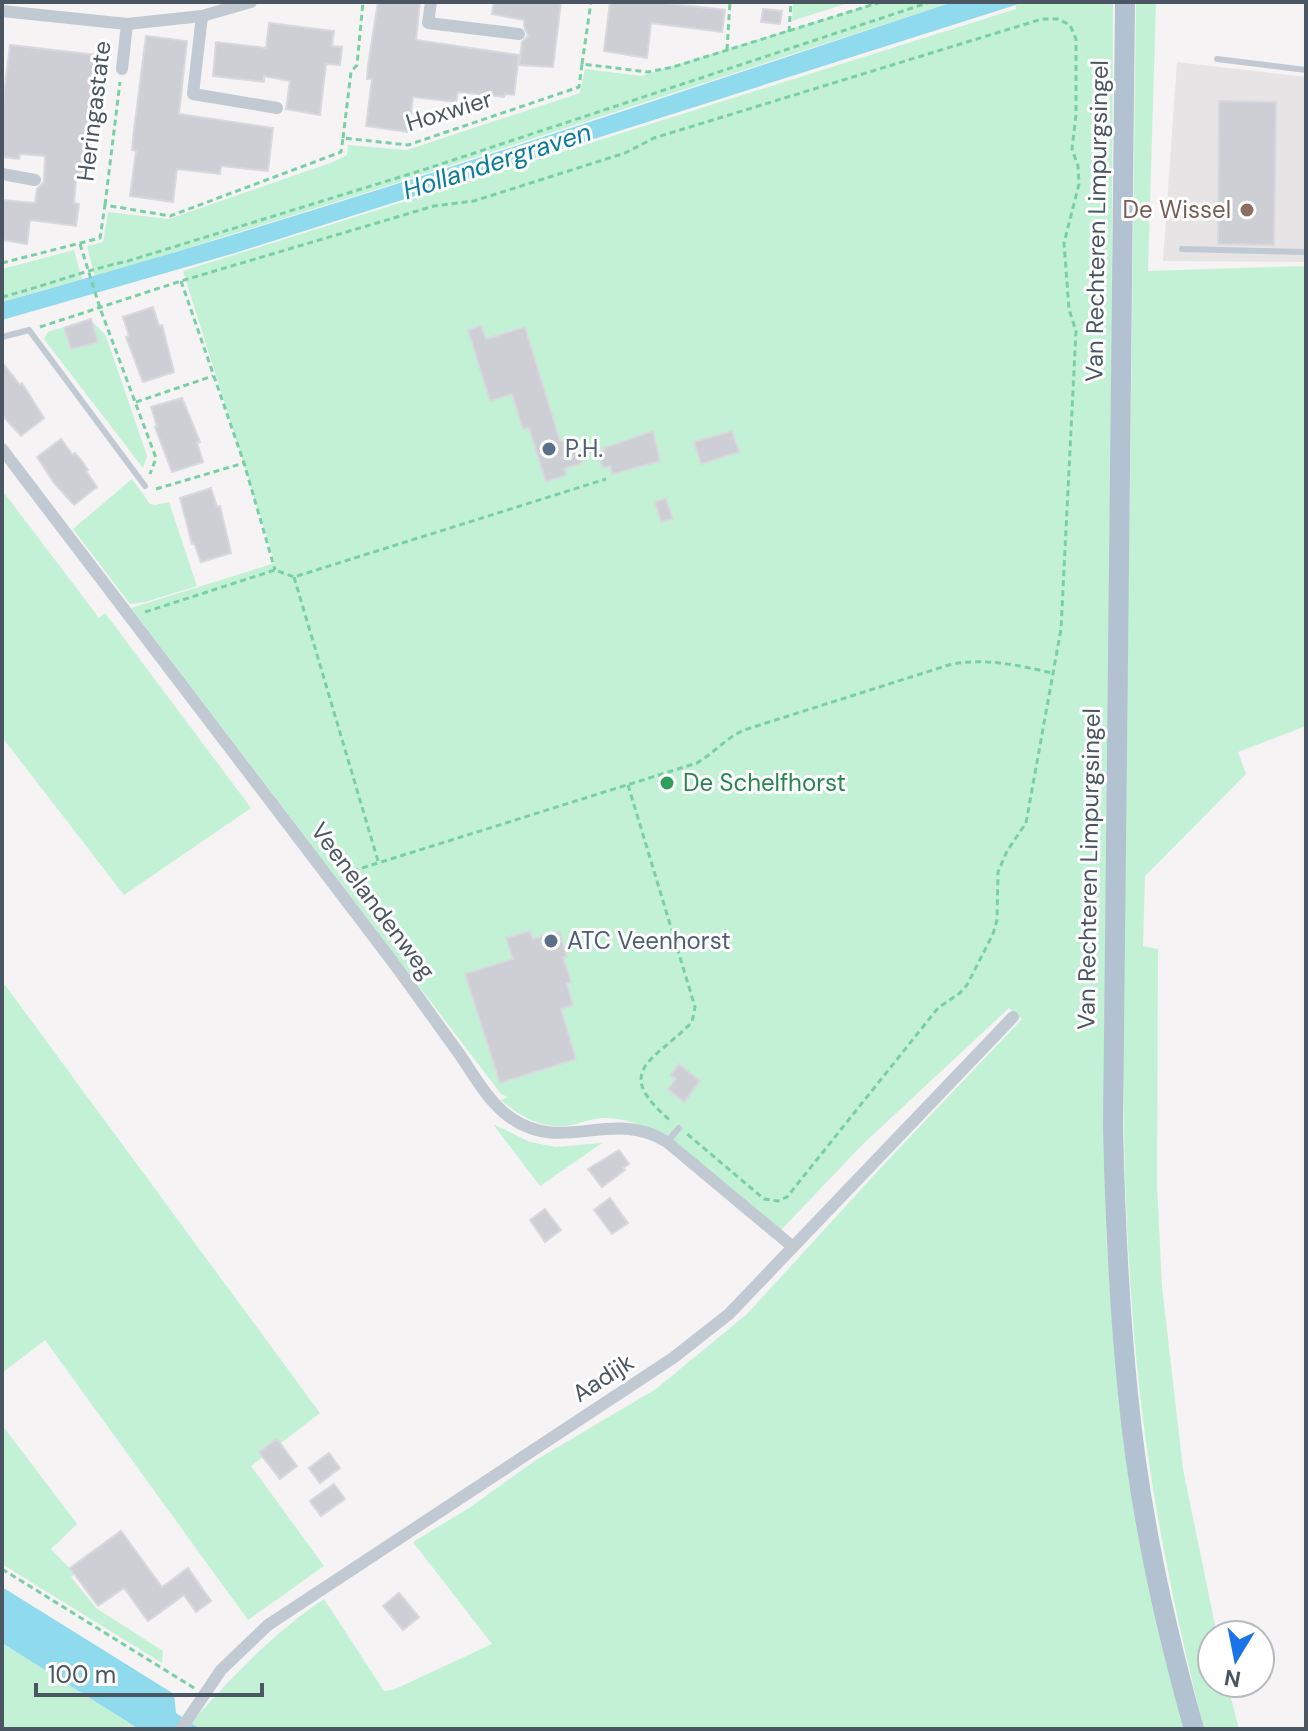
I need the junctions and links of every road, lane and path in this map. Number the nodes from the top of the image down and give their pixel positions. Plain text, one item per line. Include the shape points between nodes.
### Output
1 (363, 2) edge
2 (431, 2) edge
3 (591, 2) edge
4 (730, 2) edge
5 (791, 2) edge
6 (881, 2) edge
7 (930, 2) edge
8 (1125, 2) edge
9 (245, 3) edge
10 (2, 11) edge
11 (202, 16) junction
12 (127, 24) junction
13 (789, 32) junction
14 (519, 34) dead end
15 (727, 50) junction
16 (1217, 59) dead end
17 (582, 64) junction
18 (122, 69) joint
19 (1306, 70) edge
20 (277, 108) dead end
21 (343, 138) junction
22 (2, 174) edge
23 (35, 180) dead end
24 (105, 205) junction
25 (79, 243) junction
26 (1182, 249) dead end
27 (1306, 252) edge
28 (2, 263) edge
29 (89, 271) junction
30 (181, 281) junction
31 (2, 297) edge
32 (100, 308) junction
33 (29, 330) junction
34 (2, 337) edge
35 (213, 376) junction
36 (136, 402) junction
37 (2, 449) edge
38 (244, 463) junction
39 (606, 479) dead end
40 (145, 486) junction
41 (275, 570) junction
42 (294, 577) junction
43 (130, 617) junction
44 (1052, 673) junction
45 (628, 785) junction
46 (379, 862) junction
47 (329, 878) junction
48 (1013, 1017) dead end
49 (679, 1128) junction
50 (667, 1142) junction
51 (793, 1247) junction
52 (2, 1569) edge
53 (200, 1699) junction
54 (181, 1729) edge
55 (1194, 1729) edge

1 - 21 path
2 - 14 street via 428,23
3 - 17 path
4 - 15 path
5 - 13 path
6 - 13 path
7 - 29 path via 397,178
8 - 55 main road, Van Rechteren Limpurgsingel via 1113,1111 1116,1254 1138,1474
9 - 11 street
10 - 12 street
11 - 12 street
11 - 20 street via 193,94
12 - 18 street, Heringastate
13 - 15 path
15 - 17 path via 648,72
16 - 19 lane
17 - 21 path, Hoxwier via 579,87 408,145
18 - 24 path, Heringastate
21 - 24 path via 341,152 170,216
22 - 23 street
24 - 25 path via 100,238
25 - 28 path
25 - 29 path
26 - 27 lane
29 - 31 path
29 - 32 path
30 - 32 path
30 - 35 path
30 - 44 path via 434,206 474,201 625,153 654,138 1042,19 1058,19 1070,25 1076,39 1072,149 1079,184 1064,243 1076,331 1061,629
32 - 33 path
32 - 36 path
33 - 34 lane
33 - 40 lane
35 - 36 path
35 - 38 path
36 - 40 path via 156,458
37 - 43 street, Veenelandenweg
38 - 40 path via 157,489
38 - 41 path
39 - 42 path
41 - 42 path
41 - 43 path
42 - 46 path
43 - 47 street, Veenelandenweg
44 - 45 path via 1006,663 952,664 744,730 697,763
44 - 49 path via 1026,823 1001,862 997,920 967,985 938,1008 787,1197 764,1199
45 - 46 path
45 - 49 path via 695,1007 692,1022 649,1060 641,1076 646,1097
46 - 47 path
47 - 50 street, Veenelandenweg via 495,1105 533,1130 577,1133 628,1127
48 - 51 street, Aadijk
49 - 50 lane
50 - 51 street, Veenelandenweg
51 - 53 street, Aadijk via 729,1314 673,1358 268,1625 221,1670
52 - 53 path
53 - 54 street, Aadijk

